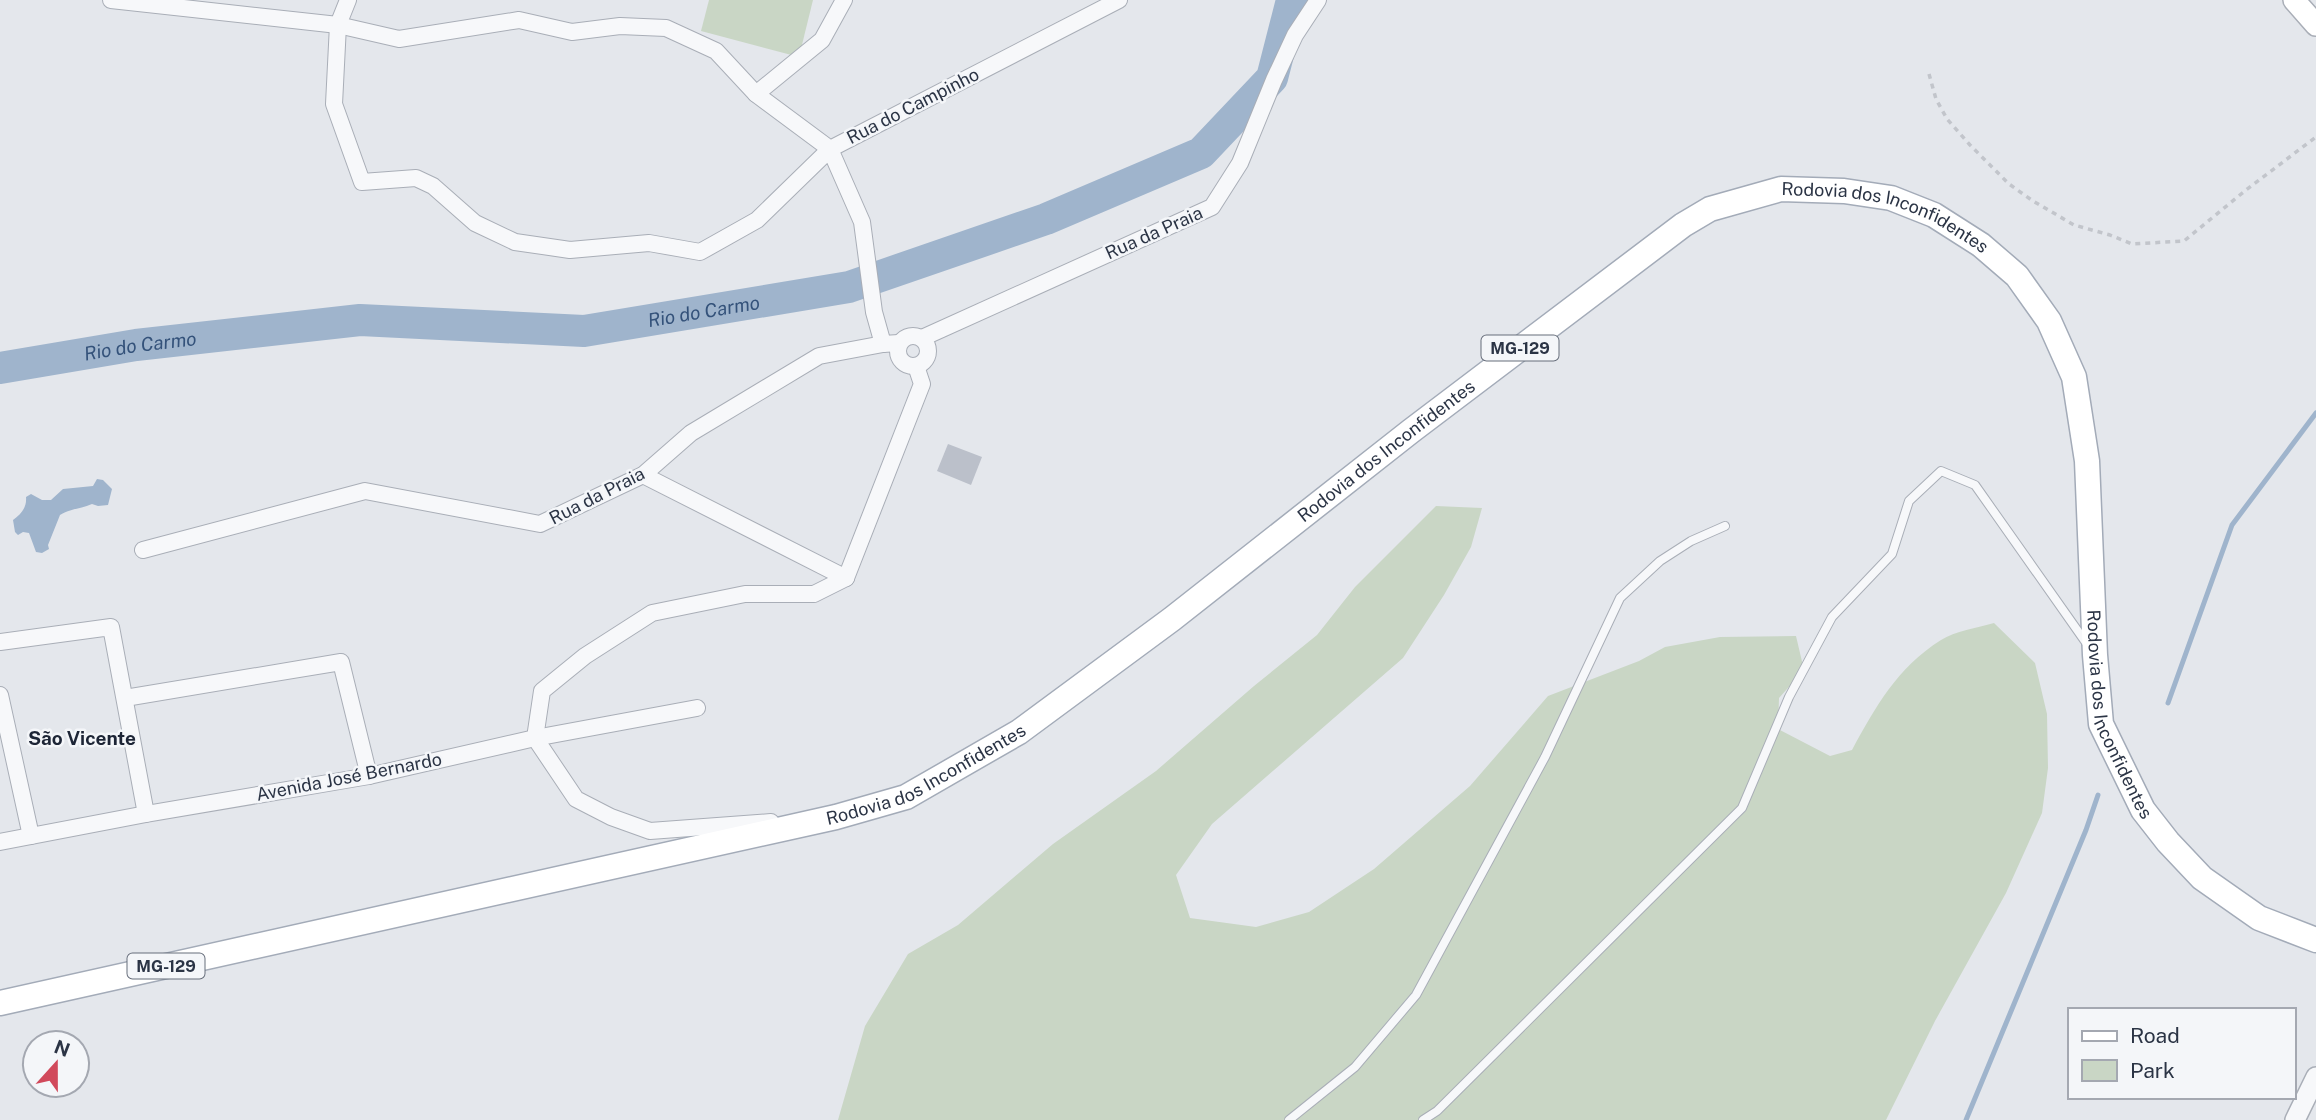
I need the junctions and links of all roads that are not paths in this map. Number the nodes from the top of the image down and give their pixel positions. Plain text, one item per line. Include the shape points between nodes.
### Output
1 (111, 0) edge
2 (348, 0) edge
3 (844, 0) edge
4 (1119, 0) edge
5 (1318, 0) edge
6 (2294, 0) edge
7 (133, 1) edge
8 (338, 25) junction
9 (2316, 25) edge
10 (757, 94) junction
11 (830, 149) junction
12 (922, 338) junction
13 (891, 344) junction
14 (916, 366) junction
15 (643, 475) junction
16 (1725, 526) dead end
17 (143, 550) dead end
18 (846, 578) junction
19 (0, 642) edge
20 (2095, 656) junction
21 (0, 695) edge
22 (125, 698) junction
23 (697, 708) dead end
24 (535, 738) junction
25 (369, 775) junction
26 (146, 814) junction
27 (836, 817) junction
28 (31, 836) junction
29 (0, 842) edge
30 (2316, 940) edge
31 (0, 1003) edge
32 (2316, 1077) edge
33 (1289, 1120) edge
34 (1423, 1120) edge
35 (2295, 1120) edge

1 - 7 street, Rua do Campinho
2 - 8 street
3 - 10 street via 822,40
4 - 11 street, Rua do Campinho
5 - 12 street, Rua da Praia via 1290,47 1240,163 1212,207
6 - 9 main road
7 - 8 street, Rua do Campinho
8 - 10 street, Rua do Campinho via 399,39 519,20 572,32 620,26 666,28 716,51
8 - 11 street via 334,104 362,182 416,178 433,186 475,223 515,242 570,250 649,243 700,252 757,220
10 - 11 street, Rua do Campinho
11 - 13 street via 862,222 874,312
12 - 13 street via 912,336
12 - 14 street via 928,357
13 - 14 street via 906,365
13 - 15 street, Rua da Praia via 819,356 691,433
14 - 18 street via 922,384
15 - 17 street, Rua da Praia via 540,524 365,491
15 - 18 street
16 - 33 lane via 1660,561 1620,598 1545,757 1416,995 1355,1067
18 - 24 street via 814,594 746,594 652,613 541,691
19 - 22 street via 111,627
20 - 27 main road, Rodovia dos Inconfidentes / MG-129 via 2087,461 2074,377 2049,321 2017,276 1981,245 1934,215 1891,198 1781,189 1710,209 1683,225 1019,732 906,797
20 - 30 main road, Rodovia dos Inconfidentes / MG-129 via 2101,724 2151,821 2202,878 2259,918
20 - 34 lane via 1975,485 1941,471 1909,501 1892,555 1832,617 1789,697 1742,807
21 - 28 street
22 - 25 street via 341,662
22 - 26 street
23 - 24 street, Avenida José Bernardo
24 - 25 street, Avenida José Bernardo
24 - 27 street via 576,799 650,831
25 - 26 street, Avenida José Bernardo
26 - 28 street, Avenida José Bernardo
27 - 31 main road, Rodovia dos Inconfidentes / MG-129
28 - 29 street, Avenida José Bernardo
32 - 35 street

